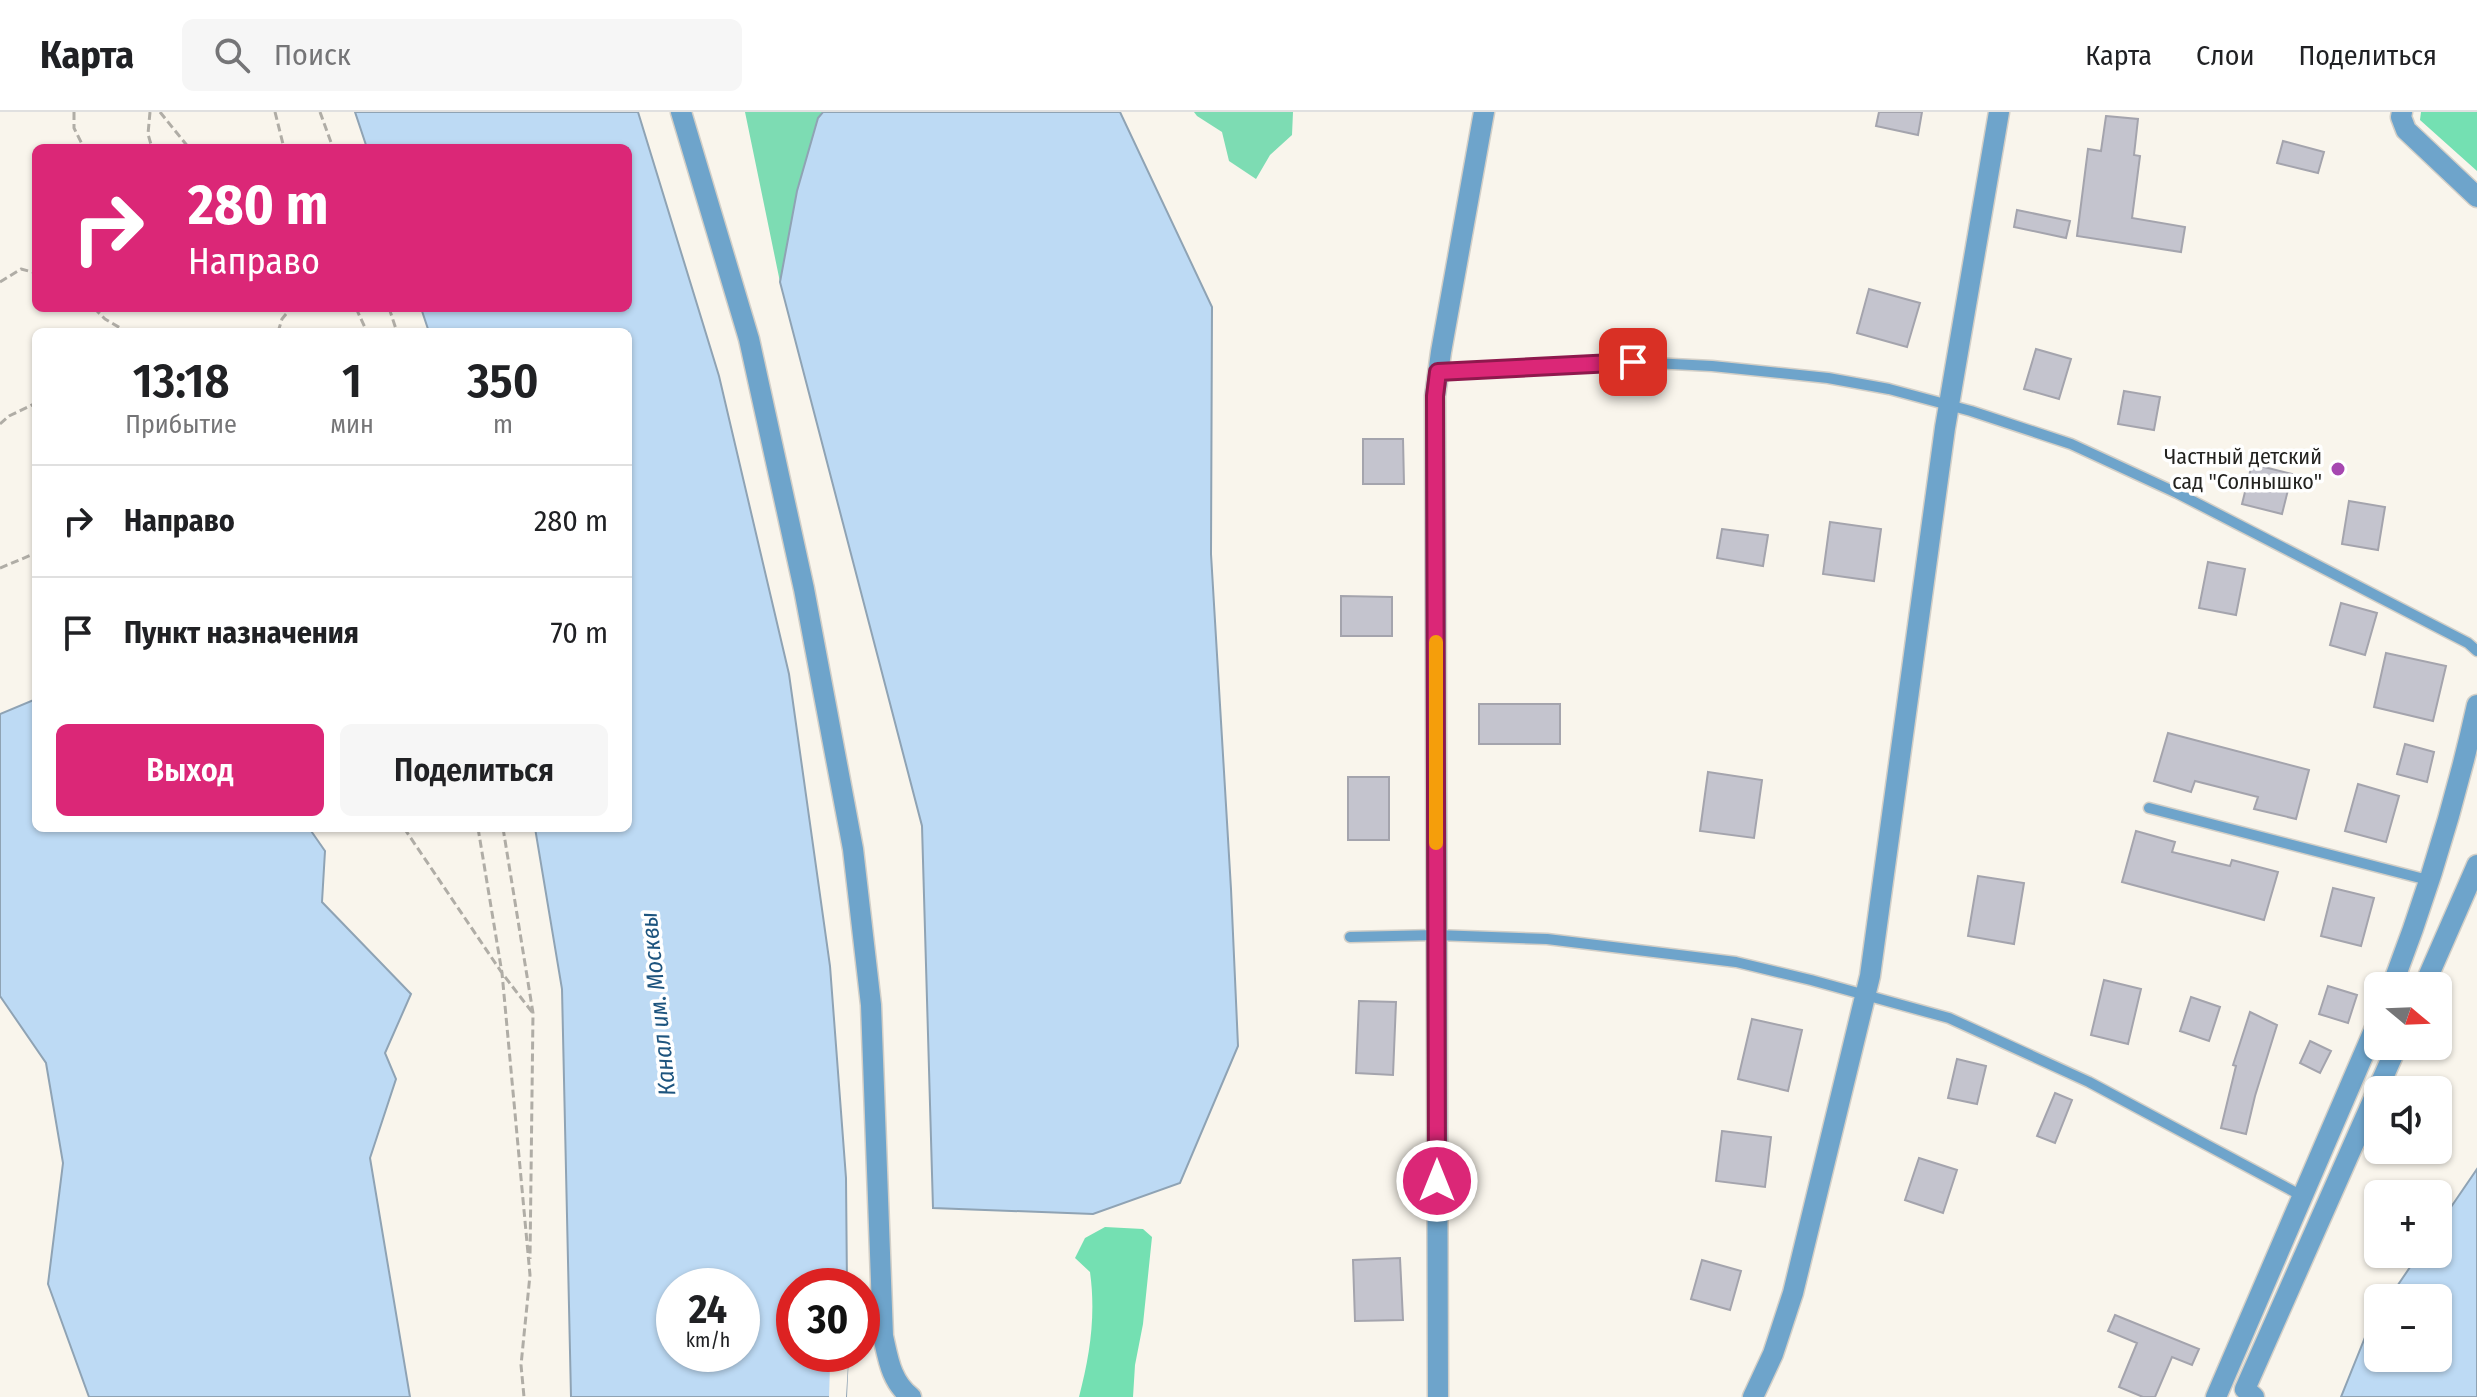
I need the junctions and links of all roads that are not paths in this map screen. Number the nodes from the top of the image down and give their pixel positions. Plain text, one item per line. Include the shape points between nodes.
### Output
1 (681, 112) edge
2 (1484, 112) edge
3 (1999, 112) edge
4 (2402, 112) edge
5 (2477, 197) edge
6 (1438, 372) junction
7 (1949, 405) junction
8 (2477, 651) edge
9 (2477, 705) edge
10 (2149, 808) dead end
11 (2477, 865) edge
12 (2428, 880) junction
13 (1436, 935) junction
14 (1350, 937) dead end
15 (2397, 972) edge
16 (2430, 972) edge
17 (1866, 995) junction
18 (2364, 1054) edge
19 (2391, 1060) edge
20 (2304, 1197) junction
21 (911, 1397) edge
22 (1438, 1397) edge
23 (1753, 1397) edge
24 (2216, 1397) edge
25 (2254, 1397) edge

1 - 21 street via 749,339 853,849 871,1005 883,1336 891,1370
2 - 6 street
3 - 7 street
4 - 5 street via 2406,130
6 - 7 lane via 1633,362 1712,366 1828,378
6 - 13 street
7 - 8 lane via 2071,444 2177,493
7 - 17 street
9 - 12 street
10 - 12 lane
11 - 16 street
12 - 15 street
13 - 14 lane
13 - 17 lane via 1547,939 1736,962
13 - 22 street
17 - 20 lane via 1949,1018 2061,1069
17 - 23 street via 1793,1293
18 - 20 street
19 - 25 street via 2245,1389
20 - 24 street

